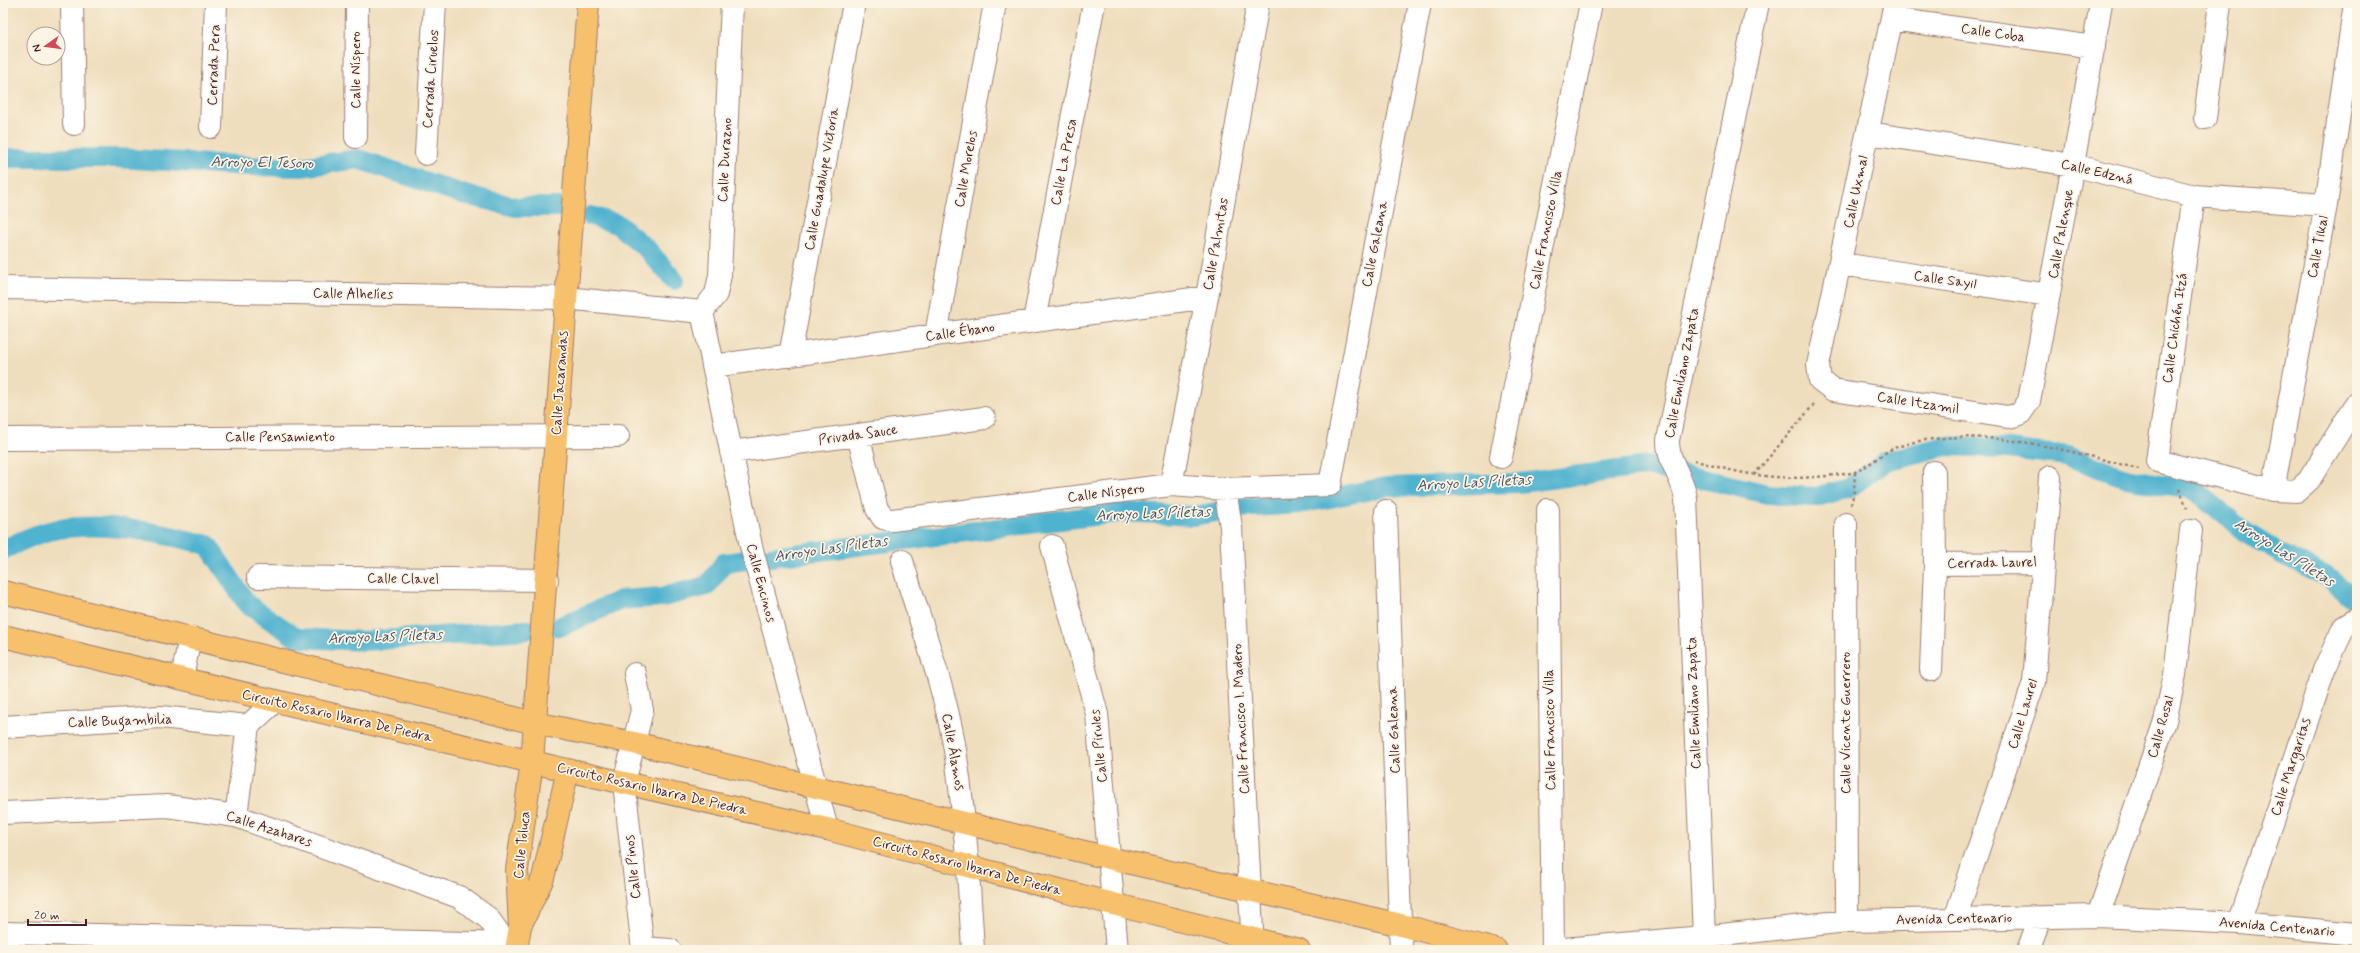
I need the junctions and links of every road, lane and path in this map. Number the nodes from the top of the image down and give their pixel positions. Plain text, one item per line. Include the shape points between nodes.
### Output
1 (72, 3) edge
2 (216, 3) edge
3 (357, 3) edge
4 (435, 3) edge
5 (588, 3) edge
6 (732, 3) edge
7 (854, 3) edge
8 (995, 3) edge
9 (1094, 3) edge
10 (1258, 3) edge
11 (1420, 3) edge
12 (1591, 3) edge
13 (1758, 3) edge
14 (2101, 3) edge
15 (2220, 3) edge
16 (2355, 3) edge
17 (1894, 11) edge
18 (2094, 47) junction
19 (2205, 118) dead end
20 (74, 124) dead end
21 (212, 127) dead end
22 (1868, 133) junction
23 (356, 137) dead end
24 (426, 154) dead end
25 (2073, 165) junction
26 (2194, 196) junction
27 (2326, 205) junction
28 (1841, 264) junction
29 (3, 288) edge
30 (2049, 295) junction
31 (1207, 297) junction
32 (566, 298) junction
33 (702, 312) junction
34 (1034, 321) junction
35 (936, 335) junction
36 (790, 356) junction
37 (713, 366) junction
38 (1820, 380) junction
39 (2357, 403) edge
40 (2020, 414) joint
41 (984, 418) dead end
42 (556, 435) junction
43 (858, 435) junction
44 (618, 436) dead end
45 (3, 439) edge
46 (731, 452) junction
47 (1501, 457) dead end
48 (1855, 472) dead end
49 (1934, 472) dead end
50 (1753, 476) dead end
51 (2050, 477) dead end
52 (1171, 485) junction
53 (1330, 485) joint
54 (2178, 485) dead end
55 (2273, 490) junction
56 (1854, 492) dead end
57 (1226, 495) junction
58 (2188, 505) dead end
59 (1548, 510) dead end
60 (1386, 511) dead end
61 (1846, 524) dead end
62 (2191, 530) dead end
63 (1052, 546) dead end
64 (902, 560) dead end
65 (2044, 563) junction
66 (1934, 564) junction
67 (258, 577) dead end
68 (547, 580) junction
69 (3, 592) edge
70 (2351, 623) edge
71 (3, 636) edge
72 (190, 637) junction
73 (1931, 670) dead end
74 (635, 674) dead end
75 (182, 678) junction
76 (275, 701) junction
77 (535, 723) junction
78 (248, 726) junction
79 (3, 727) edge
80 (634, 743) junction
81 (532, 762) junction
82 (568, 770) junction
83 (624, 783) junction
84 (815, 785) junction
85 (3, 813) edge
86 (236, 816) junction
87 (963, 822) junction
88 (827, 829) junction
89 (1109, 858) junction
90 (968, 867) junction
91 (1249, 891) junction
92 (1113, 904) junction
93 (2098, 916) junction
94 (2040, 918) junction
95 (1956, 919) junction
96 (1847, 921) junction
97 (2239, 923) junction
98 (1401, 925) junction
99 (3, 933) edge
100 (2357, 934) edge
101 (1704, 937) junction
102 (515, 941) edge
103 (1252, 945) edge
104 (643, 949) edge
105 (670, 950) edge
106 (973, 950) edge
107 (1117, 950) edge
108 (1299, 950) edge
109 (1401, 950) edge
110 (1496, 950) edge
111 (1552, 950) edge
112 (2028, 950) edge

1 - 20 street
2 - 21 street, Cerrada Pera
3 - 23 street, Calle Níspero
4 - 24 street, Cerrada Ciruelos
5 - 32 main road, Calle Jacarandas
6 - 33 street, Calle Durazno via 720,275 716,294
7 - 36 street, Calle Guadalupe Victoria
8 - 35 street, Calle Morelos
9 - 34 street, Calle La Presa
10 - 31 street, Calle Palmitas
11 - 53 street, Calle Galeana
12 - 47 street, Calle Francisco Villa
13 - 101 street, Calle Emiliano Zapata via 1668,440 1668,452 1682,481 1686,498
14 - 18 street, Calle Palenque
15 - 19 street
16 - 27 street, Calle Tikal
17 - 18 street, Calle Coba
17 - 22 street, Calle Uxmal
18 - 25 street, Calle Palenque
22 - 25 street, Calle Edzná
22 - 28 street, Calle Uxmal
25 - 26 street, Calle Edzná
25 - 30 street, Calle Palenque
26 - 27 street, Calle Edzná
26 - 55 street, Calle Chichén Itzá via 2157,460
27 - 55 street, Calle Tikal
28 - 30 street, Calle Sayil
28 - 38 street, Calle Uxmal via 1818,365
29 - 32 street, Calle Alhelíes
30 - 40 street, Calle Palenque via 2029,402
31 - 34 street, Calle Ébano
31 - 52 street, Calle Palmitas
32 - 33 street, Calle Alhelíes
32 - 42 main road, Calle Jacarandas
33 - 37 street, Calle Encinos
34 - 35 street, Calle Ébano
35 - 36 street, Calle Ébano
36 - 37 street, Calle Ébano
37 - 46 street, Calle Encinos
38 - 40 street, Calle Itzamil via 1832,390 2008,417
38 - 50 path via 1815,404
39 - 55 street via 2310,480 2297,491
41 - 43 street, Privada Sauce
42 - 44 street, Calle Pensamiento
42 - 45 street, Calle Pensamiento
42 - 68 main road, Calle Jacarandas
43 - 46 street, Privada Sauce
43 - 52 street, Calle Níspero via 877,509 883,518 892,520
46 - 84 street, Calle Encinos via 751,546
48 - 56 path
49 - 66 street, Cerrada Laurel
51 - 65 street, Calle Laurel
52 - 57 street, Calle Níspero
53 - 57 street, Calle Níspero
54 - 58 path
57 - 91 street, Calle Francisco I. Madero via 1231,527
59 - 111 street, Calle Francisco Villa
60 - 98 street, Calle Galeana
61 - 96 street, Calle Vicente Guerrero
62 - 93 street, Calle Rosal via 2175,675 2165,721
63 - 89 street, Calle Pirules via 1097,714
64 - 87 street, Calle Álamos via 954,744
65 - 66 street, Cerrada Laurel
65 - 95 street, Calle Laurel via 2034,682
66 - 73 street
67 - 68 street, Calle Clavel
68 - 77 main road, Calle Jacarandas
69 - 72 main road
70 - 97 street, Calle Margaritas via 2324,670
71 - 75 main road, Circuito Rosario Ibarra De Piedra
72 - 75 street
72 - 77 main road
74 - 80 street via 642,710
75 - 76 main road, Circuito Rosario Ibarra De Piedra
76 - 78 street
76 - 81 main road, Circuito Rosario Ibarra De Piedra
77 - 80 main road
77 - 81 main road, Calle Jacarandas
78 - 79 street, Calle Bugambilia via 160,717
78 - 86 street
80 - 83 street
80 - 84 main road
81 - 82 main road, Circuito Rosario Ibarra De Piedra
81 - 102 main road, Calle Toluca via 517,870
82 - 83 main road, Circuito Rosario Ibarra De Piedra
82 - 102 main road, Calle Toluca via 543,878
83 - 88 main road, Circuito Rosario Ibarra De Piedra
83 - 104 street, Calle Pinos
84 - 87 main road
84 - 88 street, Calle Encinos
85 - 86 street, Calle Azahares via 167,806
86 - 102 street, Calle Azahares via 459,897
87 - 89 main road
87 - 90 street, Calle Álamos
88 - 90 main road, Circuito Rosario Ibarra De Piedra
89 - 91 main road
89 - 92 street, Calle Pirules
90 - 92 main road, Circuito Rosario Ibarra De Piedra
90 - 106 street, Calle Álamos
91 - 98 main road
91 - 103 street, Calle Francisco I. Madero
92 - 103 main road, Circuito Rosario Ibarra De Piedra
92 - 107 street, Calle Pirules
93 - 94 street, Avenida Centenario
93 - 97 street, Avenida Centenario
94 - 95 street, Avenida Centenario
94 - 112 street
95 - 96 street, Avenida Centenario
96 - 101 street, Avenida Centenario
97 - 100 street, Avenida Centenario
98 - 109 street, Calle Galeana
98 - 110 main road
99 - 102 street
101 - 111 street, Avenida Centenario
103 - 108 main road, Circuito Rosario Ibarra De Piedra
104 - 105 street

